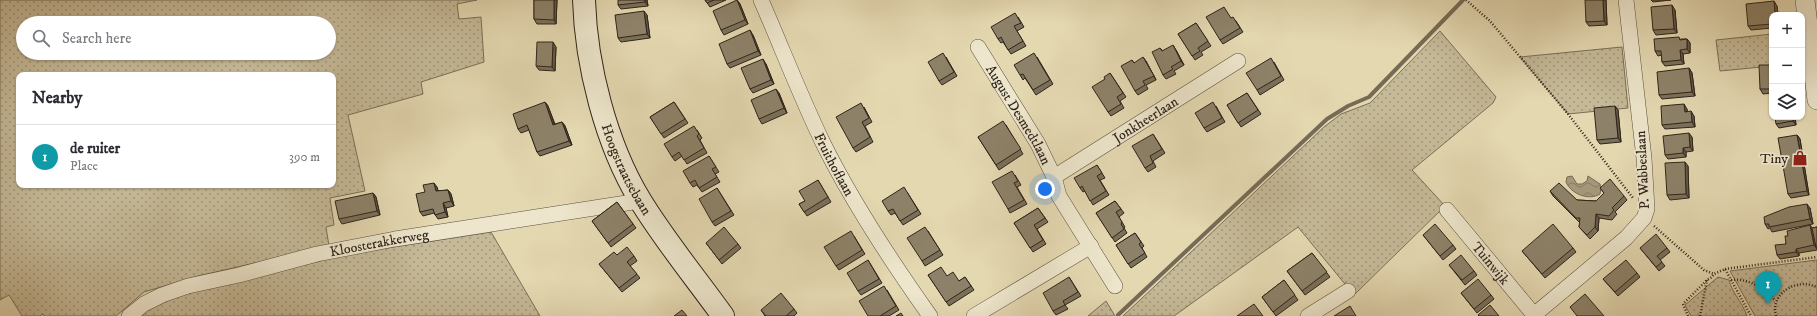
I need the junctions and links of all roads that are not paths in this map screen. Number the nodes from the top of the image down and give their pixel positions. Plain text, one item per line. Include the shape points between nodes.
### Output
1 (584, 0) edge
2 (761, 0) edge
3 (1626, 0) edge
4 (1805, 0) edge
5 (978, 47) dead end
6 (1238, 61) dead end
7 (1817, 100) edge
8 (1054, 178) junction
9 (639, 200) junction
10 (1447, 210) dead end
11 (1091, 246) junction
12 (1115, 286) dead end
13 (1348, 291) dead end
14 (1534, 315) edge
15 (129, 316) edge
16 (723, 316) edge
17 (930, 316) edge
18 (974, 316) edge
19 (1308, 316) edge

1 - 9 main road, Hoogstraatsebaan via 592,66 607,125 621,164
2 - 17 street, Fruithoflaan via 844,184
3 - 14 street, P. Wabbeslaan via 1644,158 1646,213 1626,238
4 - 7 street
5 - 8 street, August Desmedtlaan via 1038,144
6 - 8 street, Jonkheerlaan
8 - 11 street, August Desmedtlaan via 1059,196
9 - 15 street, Kloosterakkerweg via 317,254 162,294
9 - 16 main road, Hoogstraatsebaan via 672,249
10 - 14 street, Tuinwijk
11 - 12 street, August Desmedtlaan
11 - 18 street
13 - 19 street

